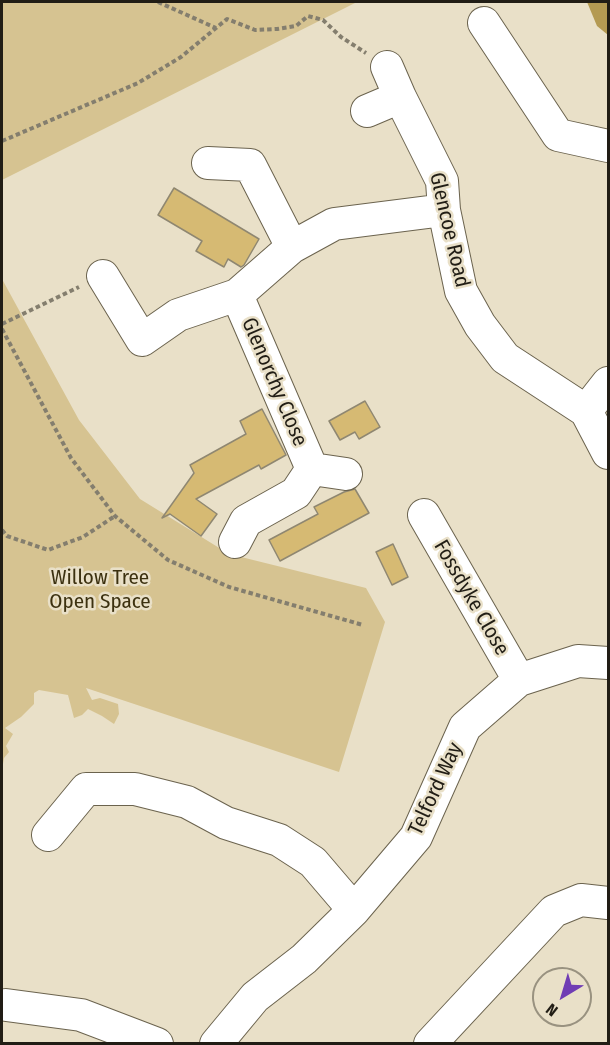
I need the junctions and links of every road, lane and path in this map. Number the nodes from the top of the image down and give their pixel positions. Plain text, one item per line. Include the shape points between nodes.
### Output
1 (158, 2) edge
2 (484, 23) dead end
3 (216, 28) junction
4 (387, 67) joint
5 (400, 97) junction
6 (367, 111) dead end
7 (2, 141) edge
8 (609, 146) edge
9 (208, 163) dead end
10 (444, 210) junction
11 (292, 247) junction
12 (103, 276) joint
13 (237, 295) junction
14 (2, 324) edge
15 (2, 330) edge
16 (609, 383) edge
17 (586, 411) junction
18 (609, 453) edge
19 (312, 469) junction
20 (346, 474) dead end
21 (424, 515) dead end
22 (115, 516) junction
23 (2, 530) edge
24 (235, 542) dead end
25 (363, 625) dead end
26 (609, 663) edge
27 (519, 680) junction
28 (48, 835) dead end
29 (609, 903) edge
30 (354, 910) junction
31 (6, 1005) dead end
32 (157, 1044) edge
33 (216, 1044) edge
34 (430, 1044) edge

1 - 3 path
2 - 8 street via 558,135
3 - 4 path via 227,19 255,30 277,29 296,26 308,16 323,20 341,37
3 - 7 path via 181,57 138,83
4 - 5 street, Glencoe Road
5 - 6 street
5 - 10 street, Glencoe Road via 442,181
9 - 11 street via 260,158
10 - 11 street via 334,224
10 - 17 street, Glencoe Road via 461,291 480,325 505,358
11 - 13 street
12 - 13 street via 145,350 178,315
12 - 14 path
13 - 19 street, Glenorchy Close
15 - 22 path via 71,458
16 - 17 street
17 - 18 street, Glencoe Road
19 - 20 street, Glenorchy Close
19 - 24 street, Glenorchy Close via 296,494 246,521
21 - 27 street, Fossdyke Close
22 - 23 path via 83,537 48,550 8,536
22 - 25 path via 168,560 219,583
26 - 27 street, Telford Way via 578,661
27 - 30 street, Telford Way via 465,727 416,837
28 - 30 street via 81,777 135,789 187,802 226,823 279,840 313,862
29 - 34 street via 581,900 554,911
30 - 33 street, Telford Way via 304,959 255,997
31 - 32 street via 81,1015

